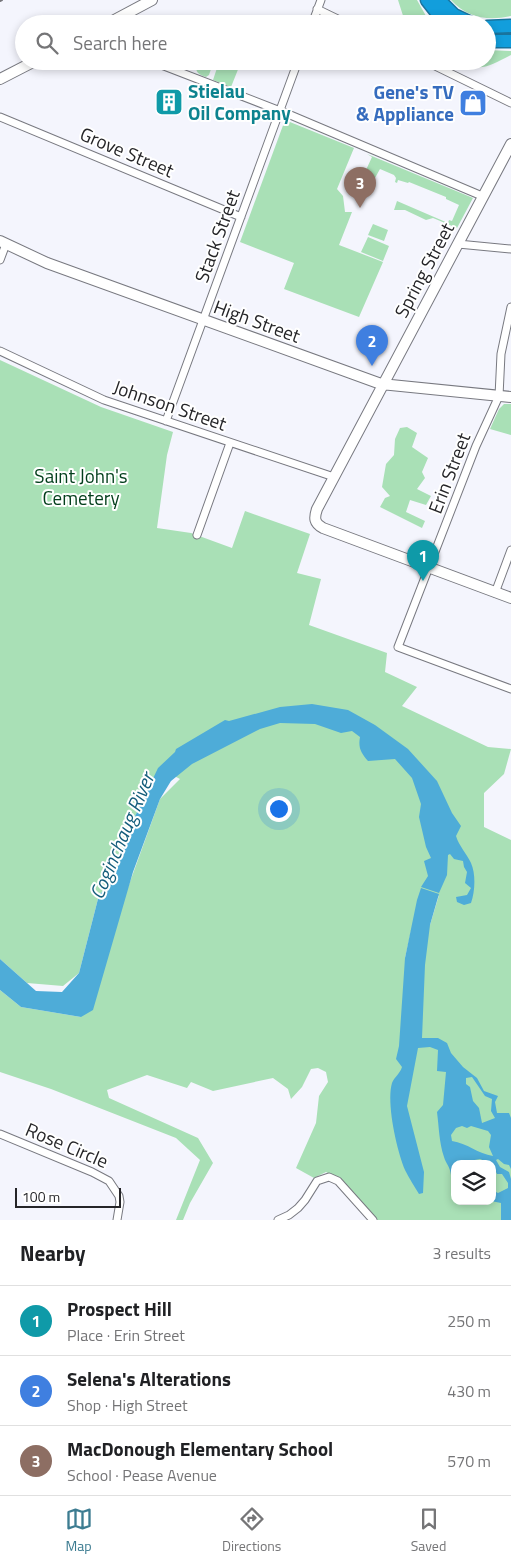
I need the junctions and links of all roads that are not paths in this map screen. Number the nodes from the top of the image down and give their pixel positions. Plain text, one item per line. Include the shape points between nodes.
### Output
1 (152, 0) edge
2 (321, 0) edge
3 (427, 0) edge
4 (439, 0) edge
5 (317, 9) junction
6 (124, 15) edge
7 (315, 15) edge
8 (329, 15) edge
9 (439, 15) edge
10 (454, 15) edge
11 (511, 26) edge
12 (496, 27) edge
13 (496, 41) edge
14 (511, 41) edge
15 (18, 70) edge
16 (174, 70) edge
17 (295, 70) edge
18 (443, 70) edge
19 (0, 79) edge
20 (511, 103) edge
21 (280, 111) junction
22 (0, 116) edge
23 (511, 144) edge
24 (482, 196) junction
25 (241, 218) junction
26 (3, 243) edge
27 (458, 244) junction
28 (511, 249) edge
29 (0, 260) edge
30 (511, 307) edge
31 (203, 320) junction
32 (0, 351) edge
33 (384, 384) junction
34 (499, 396) junction
35 (511, 397) edge
36 (166, 421) junction
37 (230, 443) junction
38 (334, 477) junction
39 (197, 535) dead end
40 (511, 550) edge
41 (430, 568) junction
42 (495, 593) junction
43 (511, 598) edge
44 (511, 690) edge
45 (0, 1134) edge
46 (117, 1220) edge
47 (278, 1220) edge
48 (373, 1220) edge

1 - 6 street
2 - 5 street
3 - 9 highway
4 - 10 highway
5 - 7 street
5 - 8 street
11 - 12 highway
13 - 14 highway
15 - 19 street
16 - 21 street
17 - 21 street, Stack Street
18 - 20 street
21 - 24 street
21 - 25 street, Stack Street
22 - 25 street, Grove Street
23 - 24 street, Spring Street
24 - 27 street, Spring Street
25 - 31 street, Stack Street
26 - 29 street
26 - 31 street, High Street via 47,263
27 - 28 street
27 - 33 street, Spring Street
30 - 34 street, Erin Street via 503,337
31 - 33 street, High Street
31 - 36 street, Stack Street
32 - 36 street, Johnson Street via 104,400
33 - 34 street, High Street
33 - 38 street, Spring Street
34 - 35 street, High Street
34 - 41 street, Erin Street via 476,446
36 - 37 street, Johnson Street
37 - 38 street, Johnson Street
37 - 39 street
38 - 41 street, Spring Street via 317,509 316,523
40 - 42 street
41 - 42 street
41 - 44 street, Erin Street via 398,647
42 - 43 street
45 - 46 street, Rose Circle via 109,1182 119,1196
47 - 48 street via 298,1208 317,1181 329,1177 338,1181

